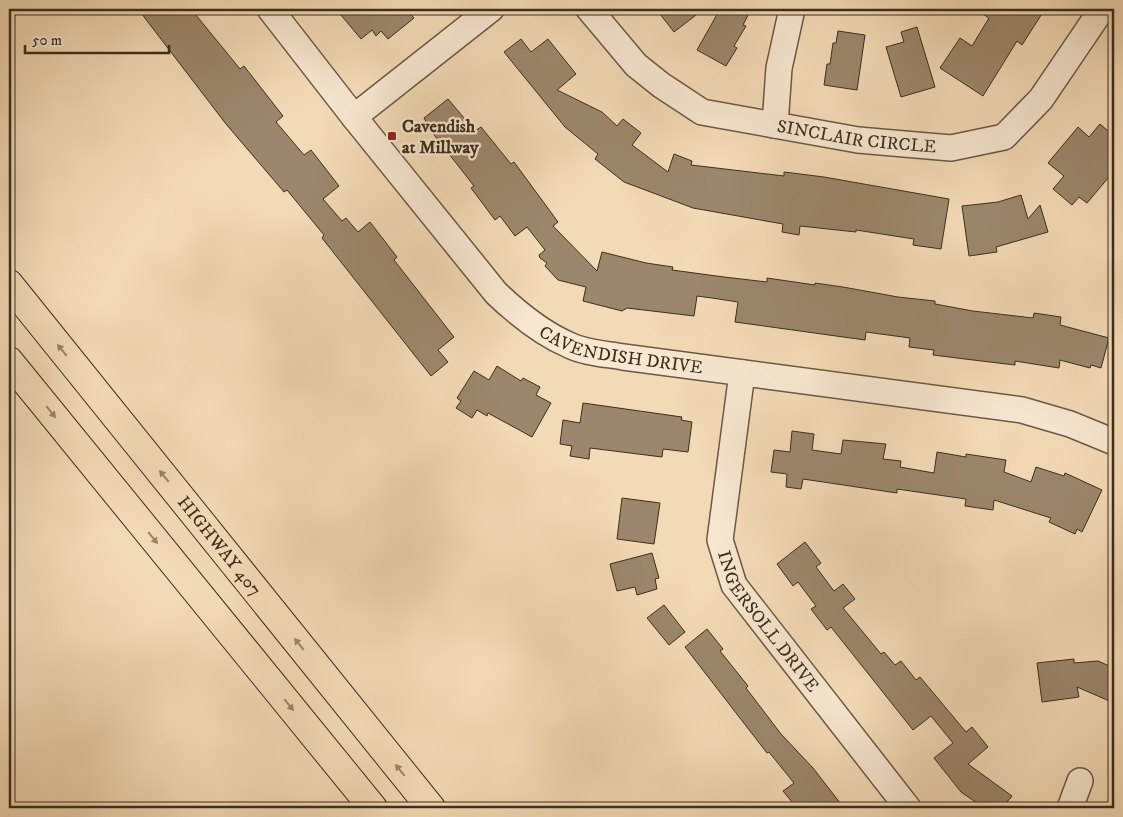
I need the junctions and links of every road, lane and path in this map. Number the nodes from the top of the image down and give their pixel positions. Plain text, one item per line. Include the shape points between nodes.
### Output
1 (270, 9) edge
2 (490, 9) edge
3 (589, 9) edge
4 (792, 9) edge
5 (1102, 9) edge
6 (354, 117) junction
7 (775, 125) junction
8 (9, 284) edge
9 (9, 361) edge
10 (742, 373) junction
11 (1114, 440) edge
12 (1080, 781) dead end
13 (374, 808) edge
14 (431, 808) edge
15 (908, 808) edge
16 (1070, 808) edge

1 - 6 street, CAVENDISH DRIVE
2 - 6 street
3 - 7 street, SINCLAIR CIRCLE via 636,65 702,112
4 - 7 street via 779,68
5 - 7 street, SINCLAIR CIRCLE via 1041,99 1004,137 950,148 858,140
6 - 10 street, CAVENDISH DRIVE via 496,293 531,324 570,346 598,353
14 -> 8 highway, HIGHWAY 407
9 -> 13 highway
10 - 11 street, CAVENDISH DRIVE via 1022,410
10 - 15 street, INGERSOLL DRIVE via 720,540 731,578
12 - 16 street

